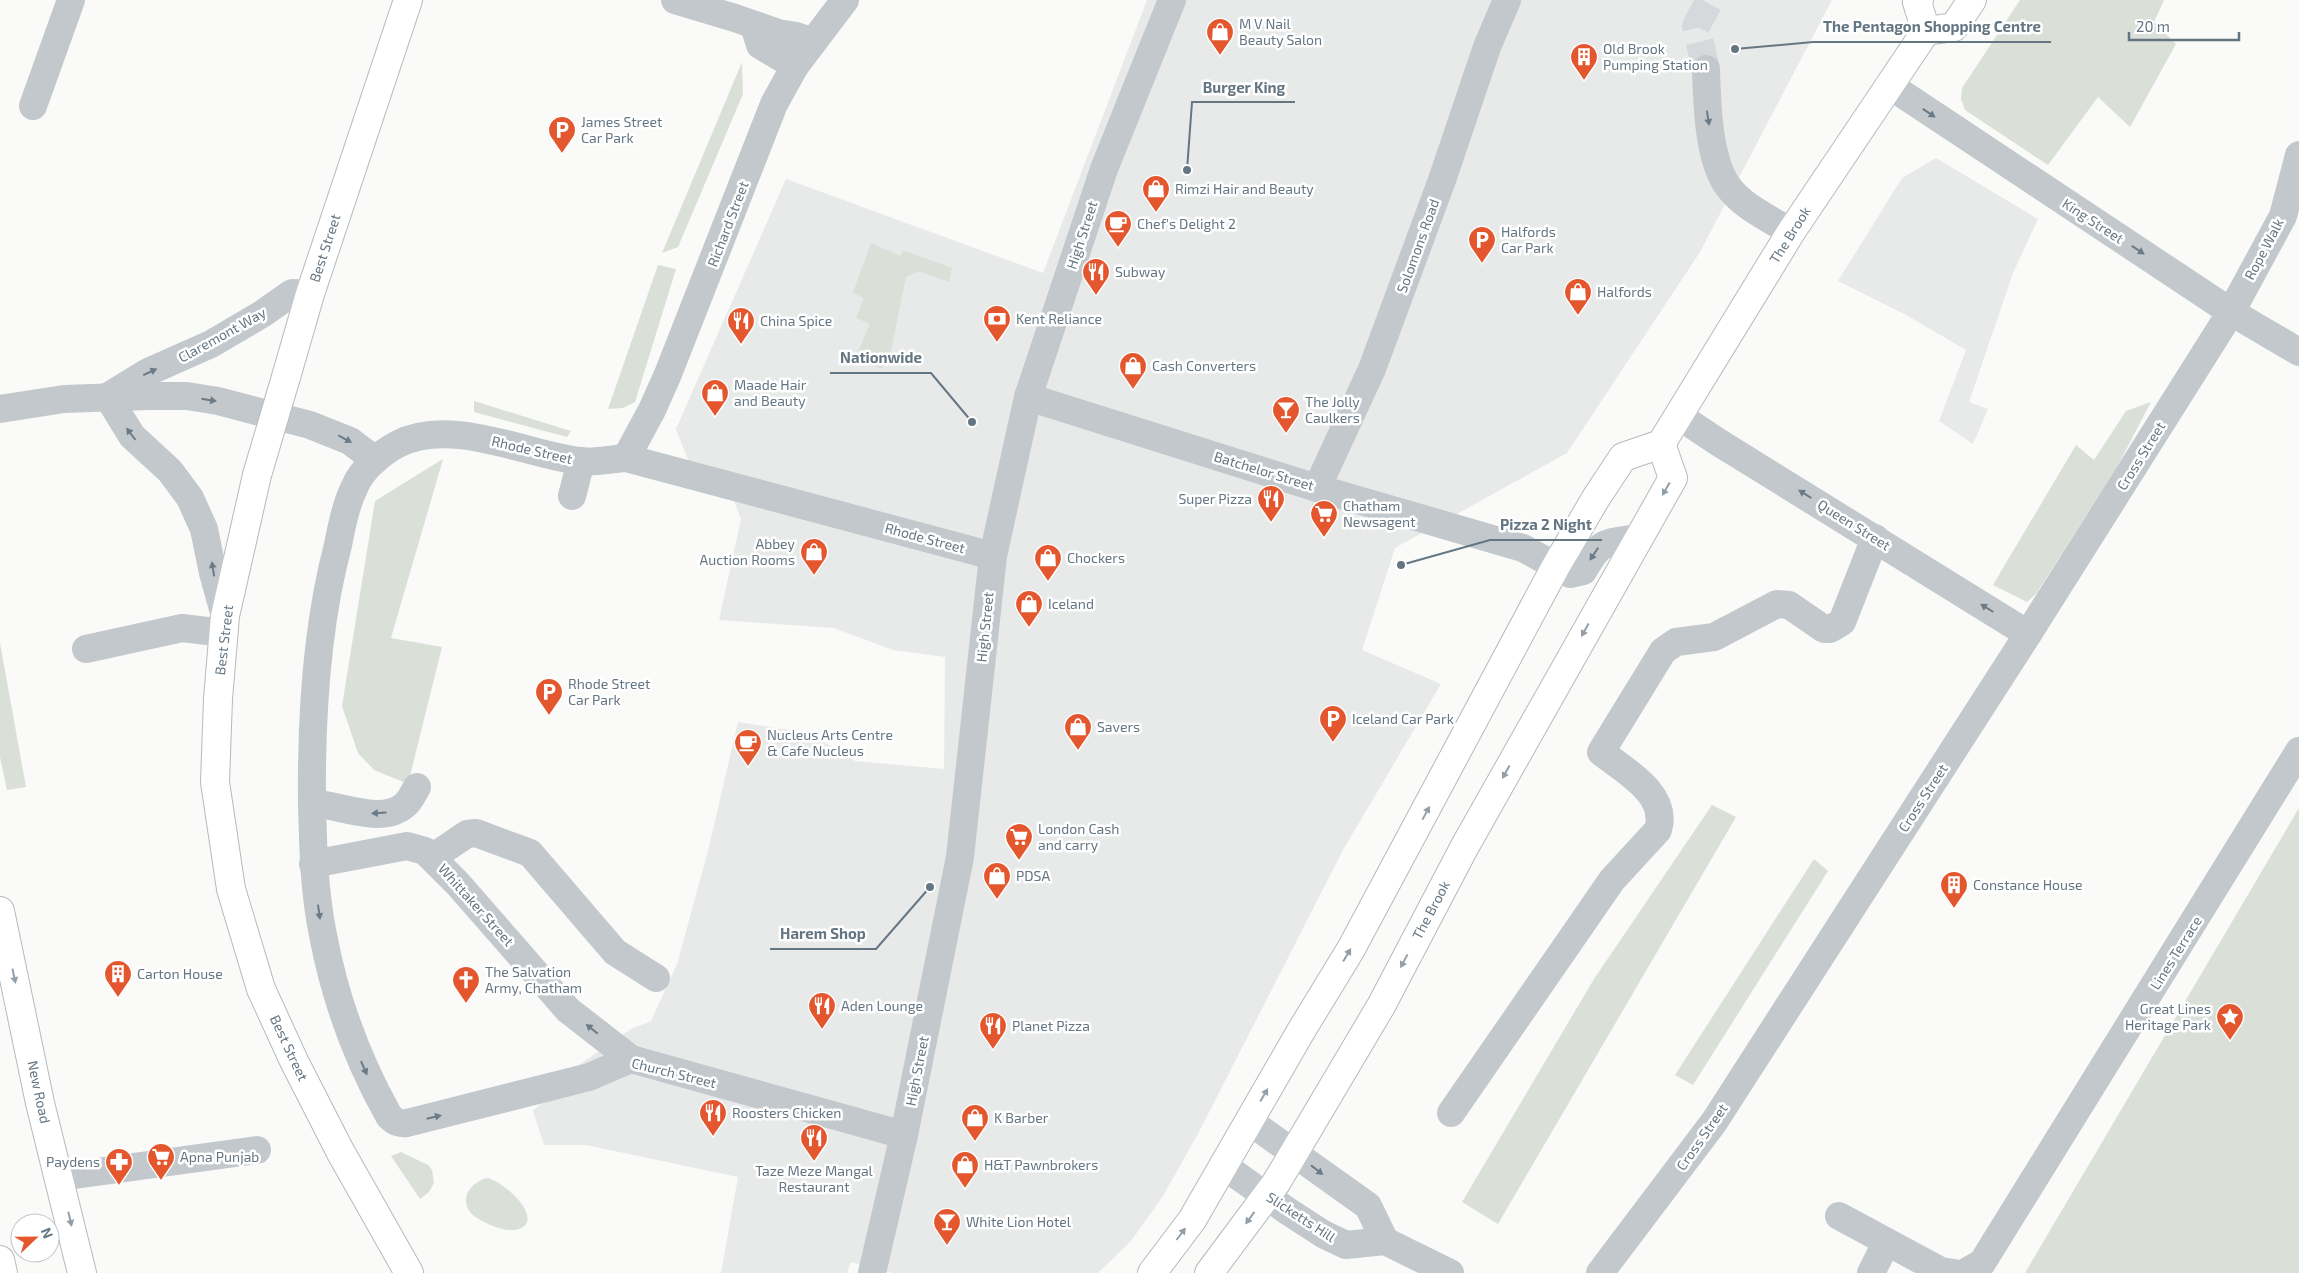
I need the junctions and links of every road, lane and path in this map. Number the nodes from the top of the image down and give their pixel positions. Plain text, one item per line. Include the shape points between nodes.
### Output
1 (70, 0) edge
2 (408, 0) edge
3 (675, 0) edge
4 (845, 0) edge
5 (1172, 0) edge
6 (1507, 0) edge
7 (1919, 0) edge
8 (1972, 0) edge
9 (754, 25) junction
10 (1926, 31) junction
11 (813, 42) junction
12 (795, 66) junction
13 (1706, 69) tunnel mouth
14 (1889, 85) junction
15 (34, 106) dead end
16 (2299, 155) edge
17 (1791, 232) junction
18 (310, 294) junction
19 (2231, 312) junction
20 (2299, 352) edge
21 (108, 397) junction
22 (1028, 397) junction
23 (0, 409) edge
24 (1679, 416) junction
25 (1661, 444) junction
26 (626, 458) junction
27 (375, 460) junction
28 (581, 462) junction
29 (1317, 488) junction
30 (572, 496) dead end
31 (1637, 538) junction
32 (1875, 538) junction
33 (993, 556) junction
34 (1556, 566) junction
35 (225, 624) junction
36 (2028, 634) junction
37 (86, 649) dead end
38 (2299, 751) edge
39 (417, 787) dead end
40 (312, 803) junction
41 (433, 857) junction
42 (313, 864) junction
43 (0, 911) edge
44 (656, 978) dead end
45 (631, 1059) junction
46 (1451, 1112) dead end
47 (389, 1116) joint
48 (1249, 1121) junction
49 (904, 1136) junction
50 (257, 1150) dead end
51 (1293, 1152) junction
52 (1224, 1166) junction
53 (60, 1177) junction
54 (1267, 1195) junction
55 (1839, 1216) dead end
56 (1385, 1241) junction
57 (1886, 1243) junction
58 (0, 1260) edge
59 (405, 1271) edge
60 (3, 1273) edge
61 (82, 1273) edge
62 (872, 1273) edge
63 (1152, 1273) edge
64 (1209, 1273) edge
65 (1450, 1273) edge
66 (1600, 1273) edge
67 (1870, 1273) edge
68 (1954, 1273) edge
69 (1964, 1273) edge

1 - 15 street
2 - 18 main road, Best Street
3 - 9 street
4 - 11 street, Richard Street
5 - 22 street, High Street via 1104,169
6 - 29 street, Solomons Road via 1487,47 1372,369
7 - 10 main road
8 - 10 main road via 1954,27
9 - 11 street
9 - 12 street via 760,45
10 - 14 main road, The Brook
11 - 12 street, Richard Street
12 - 26 street, Richard Street via 774,104 664,383
13 -> 17 street via 1707,114 1718,165 1727,185 1744,202
14 - 17 main road, The Brook
14 -> 19 street, King Street
16 - 19 street, Rope Walk via 2283,216
17 - 24 main road, The Brook
21 -> 18 street, Claremont Way via 148,372 225,336 292,293
18 - 35 main road, Best Street, bridge via 257,475
19 - 20 street, King Street
19 - 36 street, Cross Street
21 - 23 street, Claremont Way via 64,399
21 -> 27 street via 187,396 234,405 340,436
35 -> 21 street via 204,529 190,498 170,471 132,436
22 - 29 street, Batchelor Street
22 - 33 street, High Street
24 - 25 main road, The Brook
32 -> 24 street, Queen Street
25 -> 31 main road, The Brook via 1672,478
25 - 34 main road via 1623,457
26 - 28 street, Rhode Street
26 - 33 street, Rhode Street
27 - 28 street, Rhode Street via 412,438 442,435 484,439
27 - 40 street, Rhode Street via 354,488 325,604 314,718
28 - 30 street
29 - 34 street, Batchelor Street via 1523,548
31 -> 34 street via 1600,546 1581,573 1570,574
31 -> 51 main road, The Brook via 1465,846 1381,1006
36 -> 32 street, Queen Street
32 - 46 street via 1842,622 1836,626 1824,629 1789,605 1777,604 1714,637 1676,642 1663,651 1601,752 1648,790 1659,810 1658,830 1612,880
33 - 49 street, High Street via 960,857
48 -> 34 main road via 1351,949
35 - 37 street via 182,628
35 - 59 main road, Best Street via 215,782 231,889 262,989 315,1101
36 - 66 street, Cross Street via 1714,1122
38 - 69 street, Lines Terrace via 1982,1263
39 -> 40 street via 406,804 388,813 368,814 331,804
40 - 42 street, Rhode Street
41 - 42 street, Whittaker Street via 420,848 407,846
41 - 44 street via 463,836 476,833 530,853 615,952
45 -> 41 street, Whittaker Street via 568,1010
42 -> 47 street, Rhode Street via 322,934 343,1014 366,1072
43 -> 53 main road, New Road via 40,1102
47 -> 45 street, Church Street via 395,1122 408,1123 462,1111 589,1077
45 - 49 street, Church Street
48 - 51 street
48 - 52 main road
49 - 62 street, High Street
50 - 53 street
51 - 54 main road, The Brook
51 -> 56 street via 1368,1206
52 - 54 street, Slicketts Hill
63 -> 52 main road via 1192,1220
53 -> 61 main road, New Road
54 - 56 street, Slicketts Hill via 1346,1245
54 -> 64 main road, The Brook
55 - 57 street
56 - 65 street
57 - 67 street
57 - 68 street via 1941,1271
58 - 60 main road

